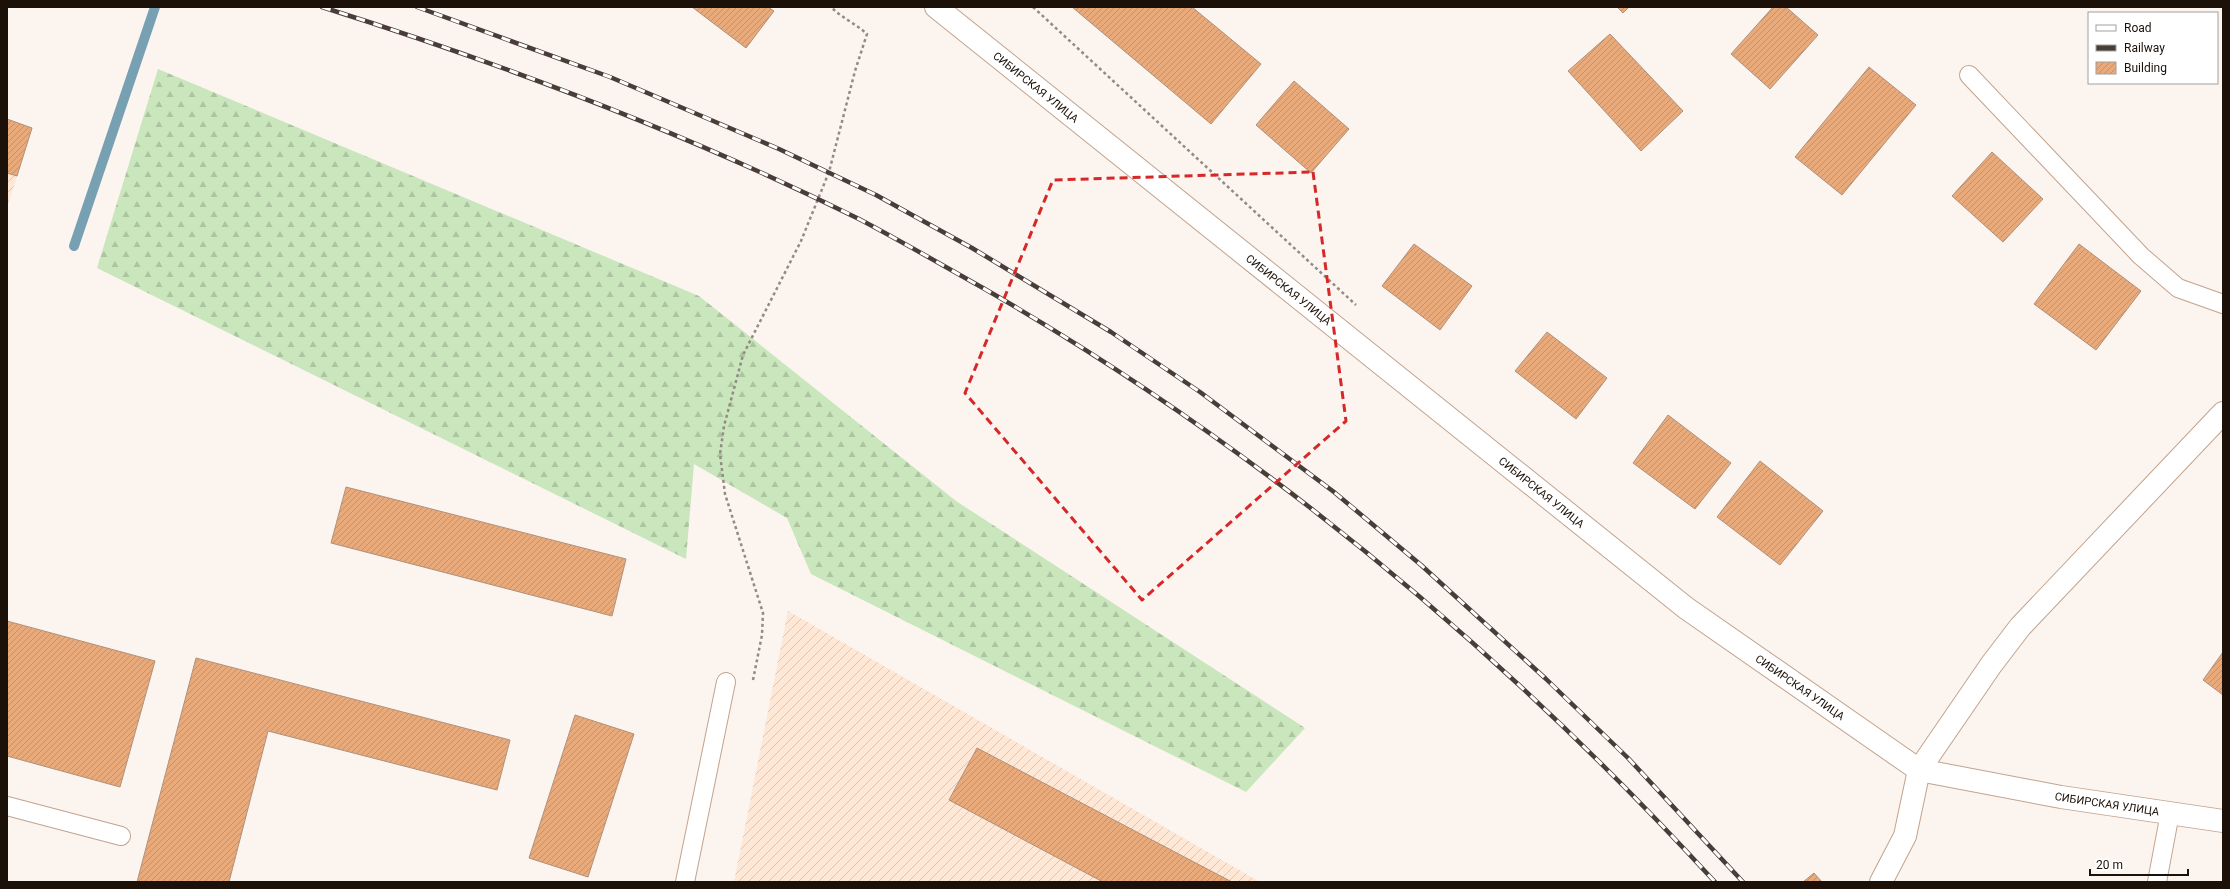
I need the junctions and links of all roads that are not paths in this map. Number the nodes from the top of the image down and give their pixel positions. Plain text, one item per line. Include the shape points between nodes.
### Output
1 (936, 7) edge
2 (1969, 75) dead end
3 (2223, 304) edge
4 (2223, 413) edge
5 (726, 682) dead end
6 (1919, 770) junction
7 (7, 806) edge
8 (2170, 813) junction
9 (2223, 821) edge
10 (121, 836) dead end
11 (685, 882) edge
12 (1881, 882) edge
13 (2157, 882) edge

1 - 6 main road, СИБИРСКАЯ УЛИЦА via 1686,608
2 - 3 lane via 2141,256 2178,288
4 - 6 main road via 2020,628 1991,665
5 - 11 lane
6 - 8 main road, СИБИРСКАЯ УЛИЦА via 2061,797
6 - 12 main road via 1905,836
7 - 10 lane
8 - 9 main road, СИБИРСКАЯ УЛИЦА
8 - 13 lane

